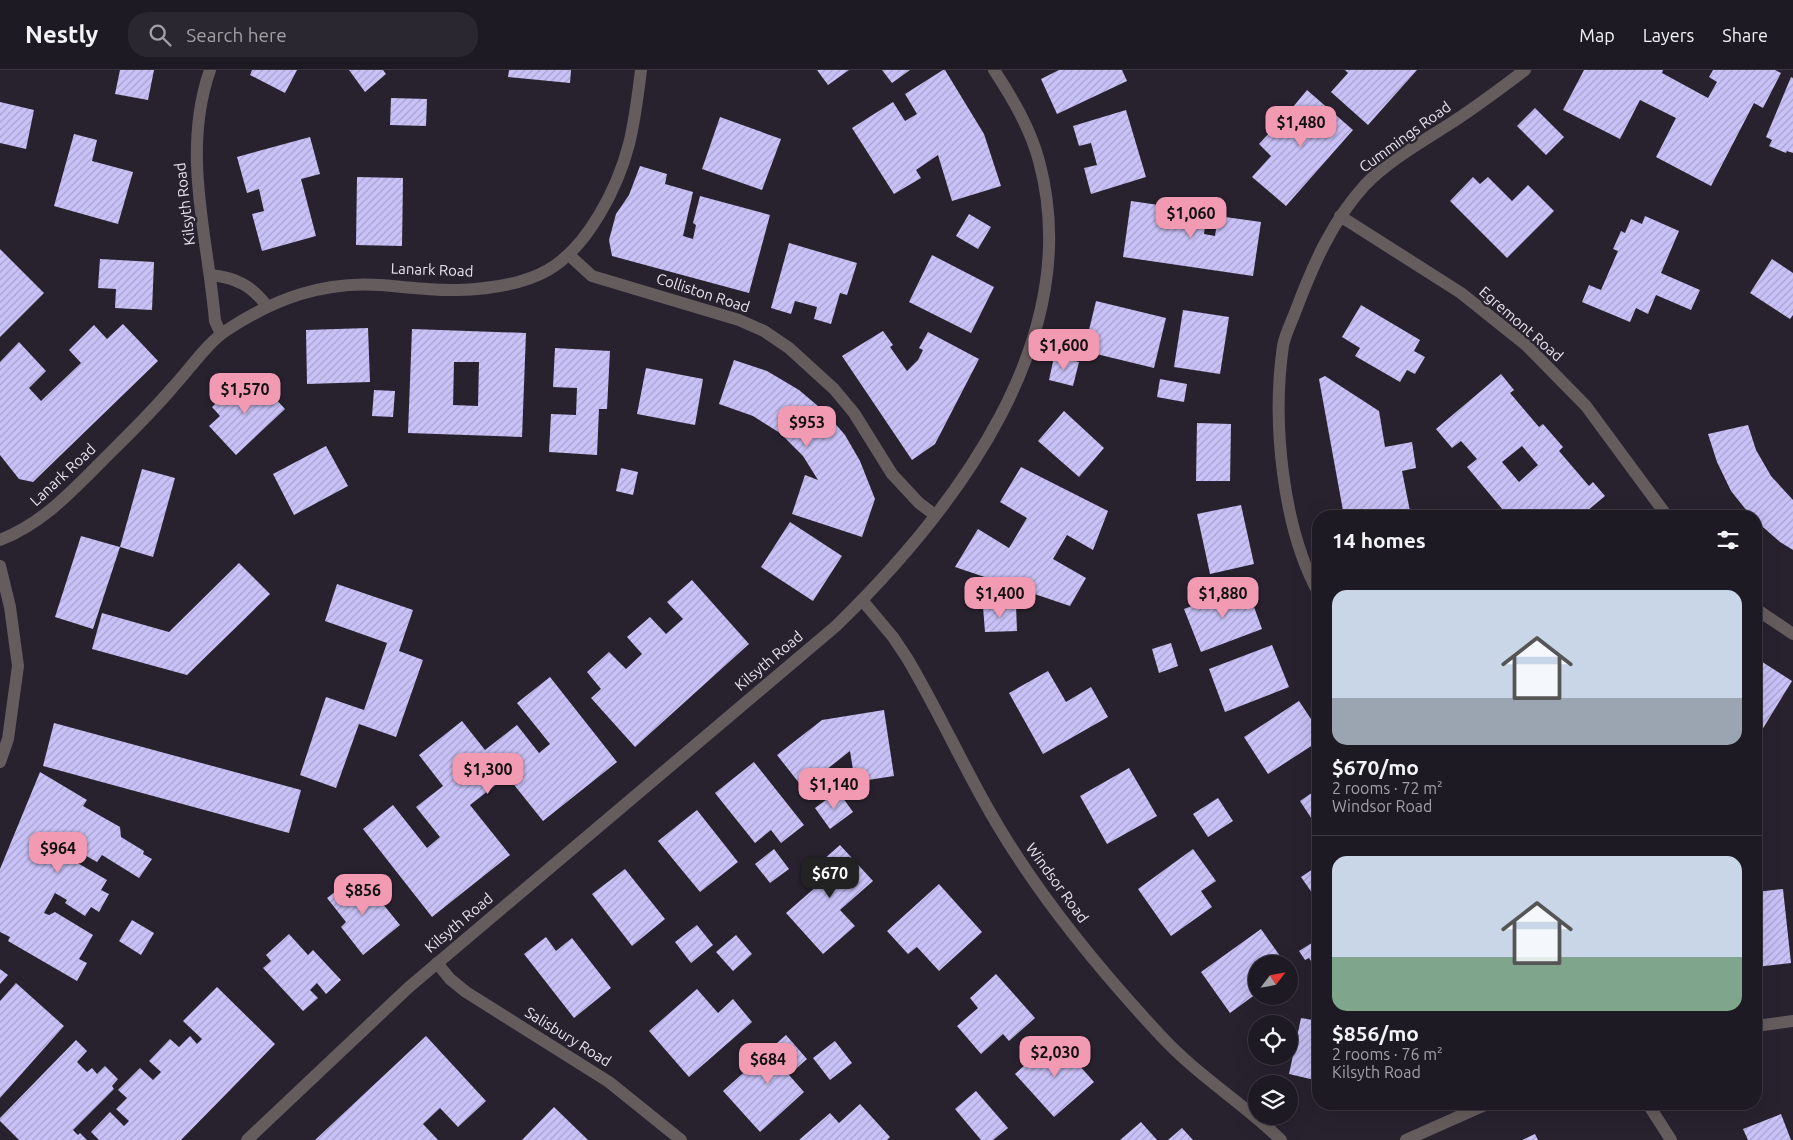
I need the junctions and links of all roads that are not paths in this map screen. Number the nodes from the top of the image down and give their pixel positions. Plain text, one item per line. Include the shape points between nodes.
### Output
1 (210, 70) edge
2 (641, 70) edge
3 (994, 70) edge
4 (1525, 70) edge
5 (1340, 216) junction
6 (569, 255) junction
7 (211, 275) junction
8 (266, 306) junction
9 (221, 334) junction
10 (1663, 510) edge
11 (935, 515) junction
12 (0, 540) edge
13 (0, 566) edge
14 (1312, 582) edge
15 (862, 600) junction
16 (1762, 613) edge
17 (1793, 634) edge
18 (0, 762) edge
19 (437, 963) junction
20 (1793, 1020) edge
21 (1762, 1025) edge
22 (1474, 1110) edge
23 (1652, 1110) edge
24 (247, 1140) edge
25 (681, 1140) edge
26 (1281, 1140) edge
27 (1406, 1140) edge
28 (1671, 1140) edge

1 - 7 street, Kilsyth Road via 202,92 195,154
2 - 6 street, Lanark Road via 633,126 620,170 587,234
3 - 11 street, Kilsyth Road via 1028,129 1039,161 1049,233 1044,304 1022,372 1004,409
4 - 5 street, Cummings Road via 1475,108 1396,160 1366,184
5 - 10 street, Egremont Road via 1460,293 1526,346 1586,406
5 - 14 street, Cummings Road via 1311,270 1283,344 1279,416 1286,499
6 - 8 street, Lanark Road via 547,271 497,286 458,290 344,286 300,294
6 - 11 street, Colliston Road via 592,276 739,320 789,348 834,389 854,412 892,474 918,503
7 - 8 street via 248,285
7 - 9 street, Kilsyth Road via 215,321
8 - 9 street, Lanark Road
9 - 12 street, Lanark Road via 151,413 60,504 39,520
11 - 15 street, Kilsyth Road
13 - 18 street via 10,607 18,666 8,739
15 - 19 street, Kilsyth Road via 836,626
15 - 26 street, Windsor Road via 908,658 986,806 1015,853 1078,939 1162,1038 1206,1080
16 - 17 street
19 - 24 street, Kilsyth Road via 379,1013
19 - 25 street, Salisbury Road via 466,992 608,1082
20 - 21 street
22 - 27 street
23 - 28 street

